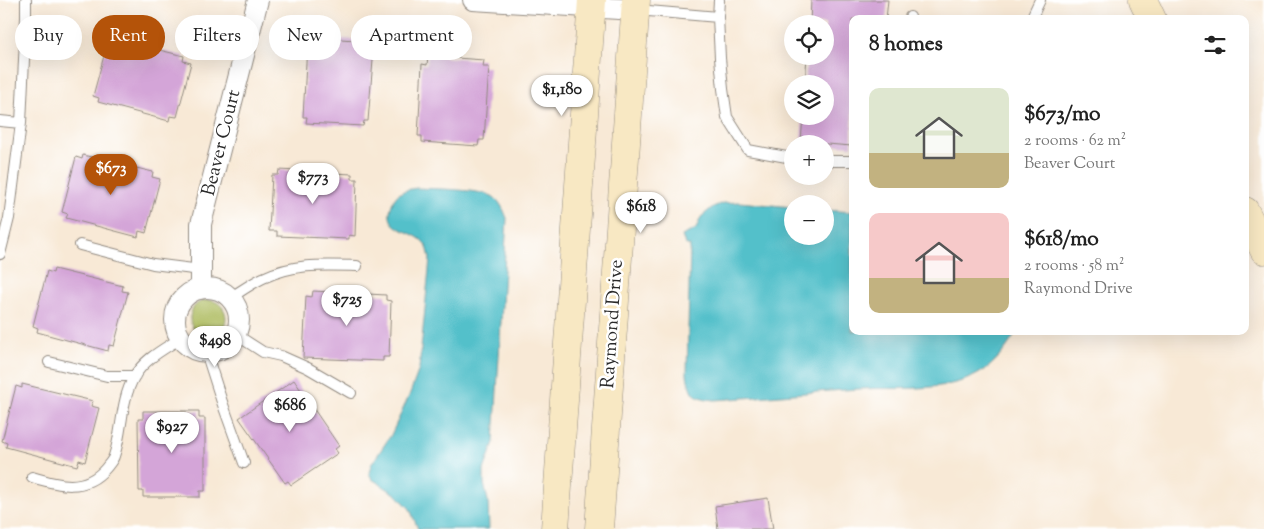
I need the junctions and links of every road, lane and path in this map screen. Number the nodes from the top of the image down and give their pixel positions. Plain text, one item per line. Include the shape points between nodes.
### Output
1 (26, 0) edge
2 (258, 0) edge
3 (473, 0) edge
4 (719, 0) edge
5 (1040, 0) edge
6 (1143, 0) edge
7 (592, 3) edge
8 (636, 5) edge
9 (1033, 15) edge
10 (1150, 15) edge
11 (718, 17) junction
12 (0, 121) edge
13 (20, 123) junction
14 (784, 157) edge
15 (834, 161) edge
16 (849, 161) edge
17 (1249, 219) edge
18 (80, 245) dead end
19 (1264, 250) edge
20 (0, 254) edge
21 (357, 266) dead end
22 (201, 279) junction
23 (230, 298) junction
24 (235, 334) junction
25 (181, 338) junction
26 (206, 352) junction
27 (48, 362) dead end
28 (134, 376) junction
29 (351, 393) dead end
30 (244, 463) dead end
31 (32, 477) dead end
32 (555, 529) edge
33 (599, 529) edge

1 - 13 lane
2 - 22 street, Beaver Court via 201,224
3 - 7 street
4 - 11 lane
5 - 9 lane
6 - 10 street
7 - 8 street
7 - 32 street
8 - 11 lane
8 - 33 street, Raymond Drive
11 - 14 lane via 728,117 748,150
12 - 13 lane
13 - 20 lane via 9,218
15 - 16 lane
17 - 19 street
18 - 22 lane
21 - 23 lane via 317,264 289,268 262,278
22 - 23 street
22 - 25 street via 177,308 176,329
23 - 24 street via 238,315
24 - 26 street via 223,347
24 - 29 lane via 263,352 308,368
25 - 26 street via 188,346
25 - 28 lane via 151,358
26 - 30 lane
27 - 28 lane via 107,376
28 - 31 lane via 125,398 114,458 100,475 81,485 57,485

